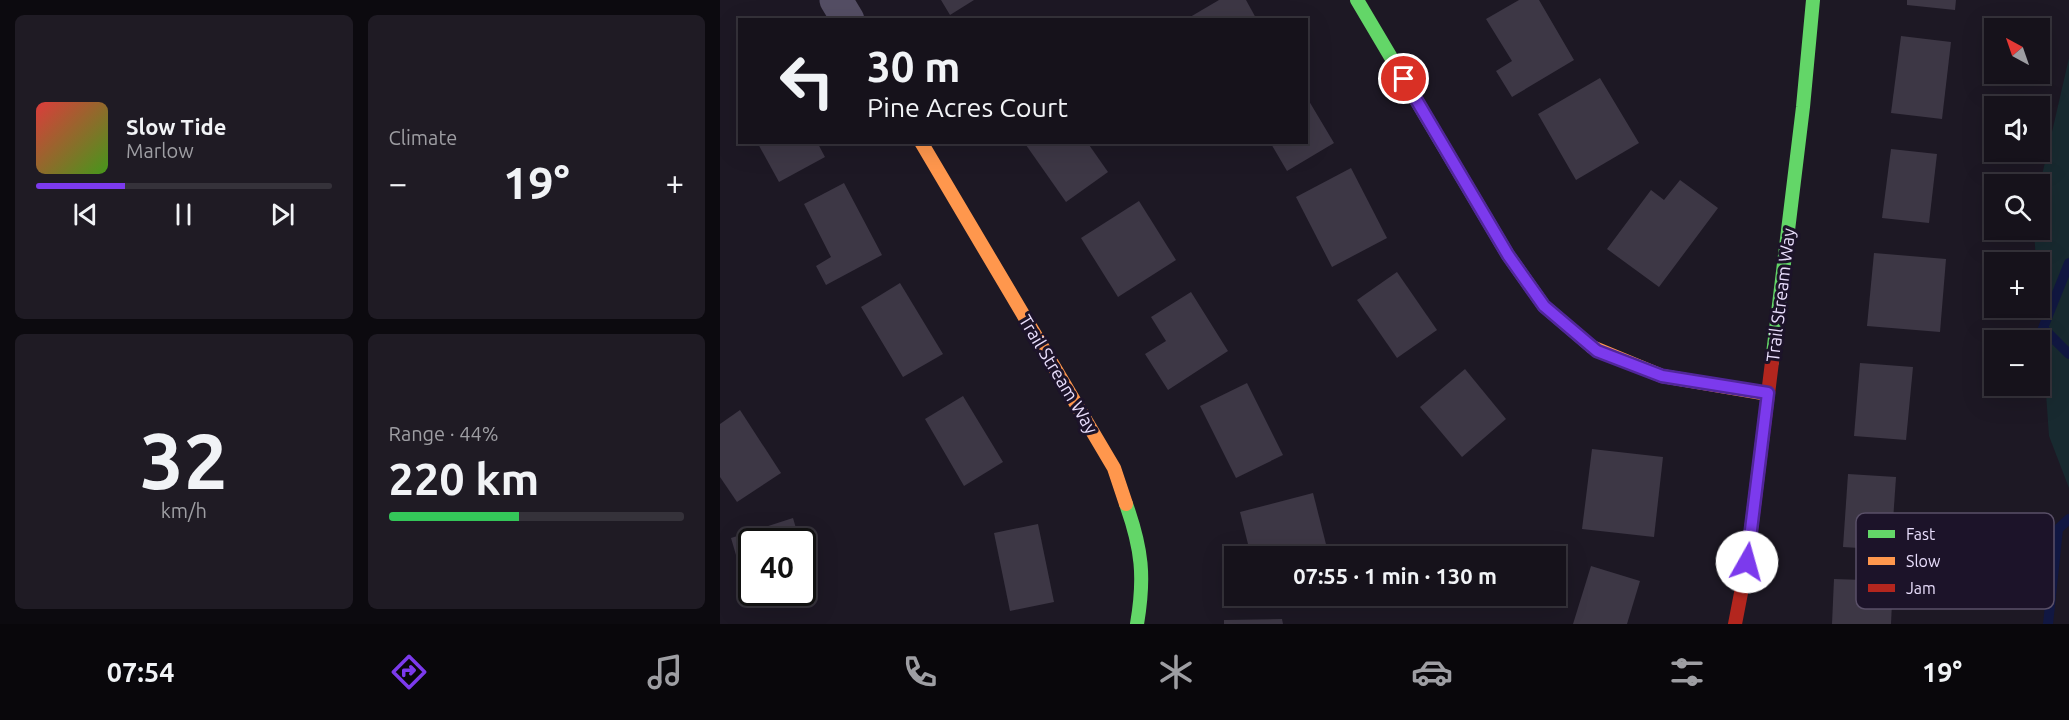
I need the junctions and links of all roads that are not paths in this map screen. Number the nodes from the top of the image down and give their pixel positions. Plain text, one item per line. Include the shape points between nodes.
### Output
1 (837, 0) edge
2 (1357, 0) edge
3 (1813, 0) edge
4 (847, 18) edge
5 (922, 144) edge
6 (1768, 393) junction
7 (1137, 624) edge
8 (1735, 624) edge

1 - 4 street
2 - 6 street via 1508,255 1544,306 1597,351 1662,376
3 - 6 street, Trail Stream Way
5 - 7 street, Trail Stream Way via 1114,468 1138,538 1143,588
6 - 8 street, Trail Stream Way via 1747,562

